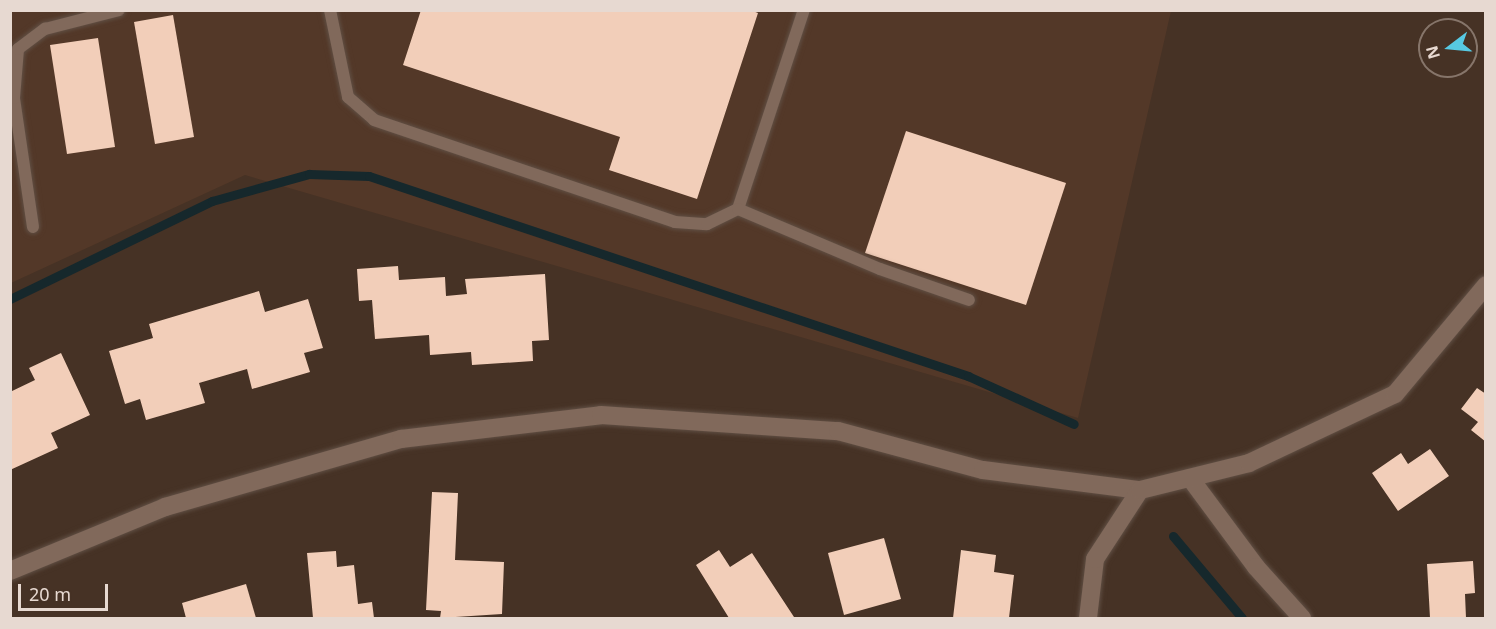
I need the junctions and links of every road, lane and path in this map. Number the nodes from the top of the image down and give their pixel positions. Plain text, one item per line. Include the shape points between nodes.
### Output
1 (119, 10) edge
2 (330, 10) edge
3 (804, 10) edge
4 (12, 98) edge
5 (738, 209) junction
6 (33, 227) dead end
7 (1485, 285) edge
8 (969, 300) dead end
9 (1190, 478) junction
10 (1140, 490) junction
11 (10, 572) edge
12 (1088, 618) edge
13 (1302, 618) edge

1 - 4 lane via 45,29 18,48
2 - 5 lane via 348,97 374,120 675,222 707,224
3 - 5 lane
4 - 6 lane
5 - 8 lane via 880,269
7 - 9 street via 1395,394 1249,463
9 - 10 street
9 - 13 street via 1256,567
10 - 11 street via 983,470 838,431 601,415 401,439 165,507
10 - 12 street via 1095,559

